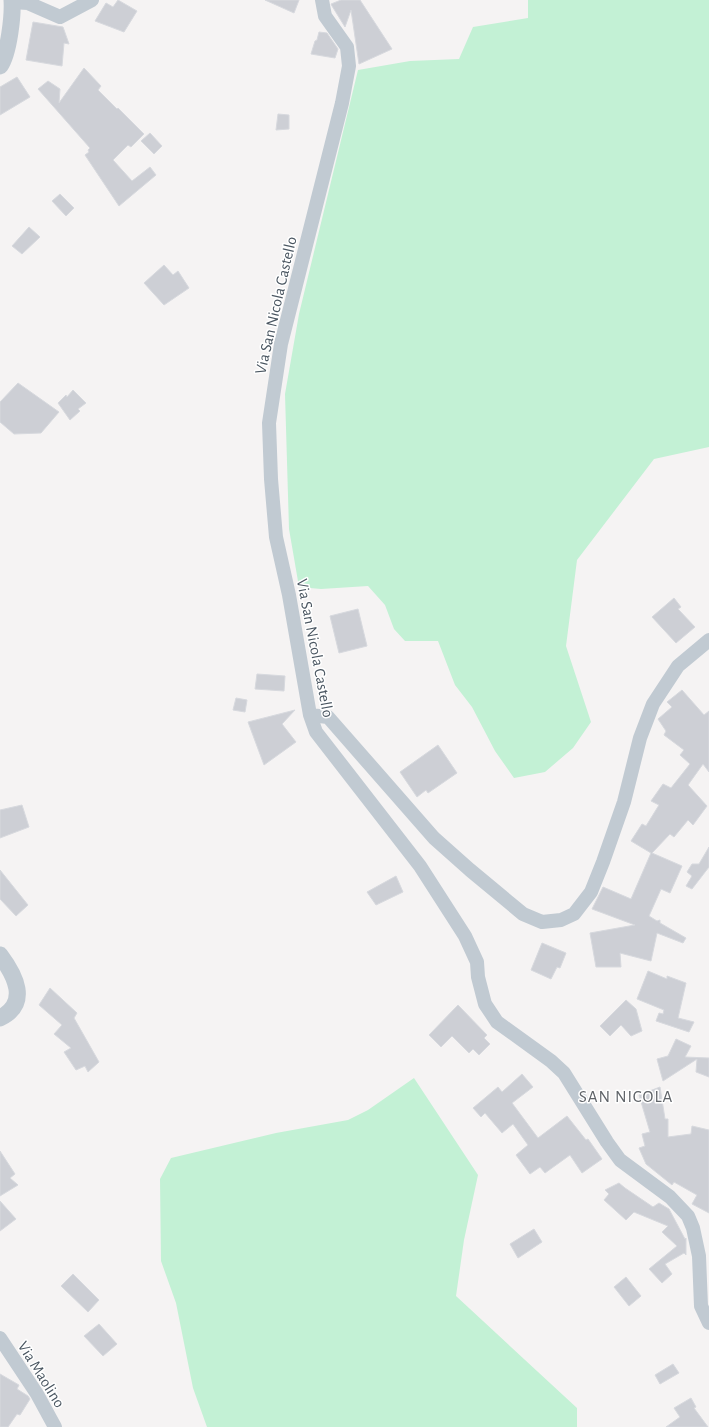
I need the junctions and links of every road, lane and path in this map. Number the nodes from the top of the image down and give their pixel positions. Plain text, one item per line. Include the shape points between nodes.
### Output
1 (92, 0) edge
2 (322, 0) edge
3 (12, 1) edge
4 (0, 66) edge
5 (709, 640) edge
6 (310, 715) junction
7 (0, 955) edge
8 (0, 1018) edge
9 (709, 1323) edge
10 (0, 1338) edge
11 (55, 1427) edge

1 - 3 street via 60,17 28,3
2 - 6 street, Via San Nicola Castello via 325,16 347,48 349,66 281,344 269,423 276,537
3 - 4 street via 9,41
5 - 6 street via 678,666 653,704 640,738 624,802 604,862 591,892 574,914 561,920 542,922 523,914 434,838 328,717
6 - 9 street, Via San Nicola Castello via 316,732 420,866 465,936 477,962 485,1004 497,1022 551,1061 564,1074 620,1160 670,1196 688,1216 699,1256 701,1306
7 - 8 street via 16,983 18,996 14,1008
10 - 11 street, Via Maolino via 37,1394

